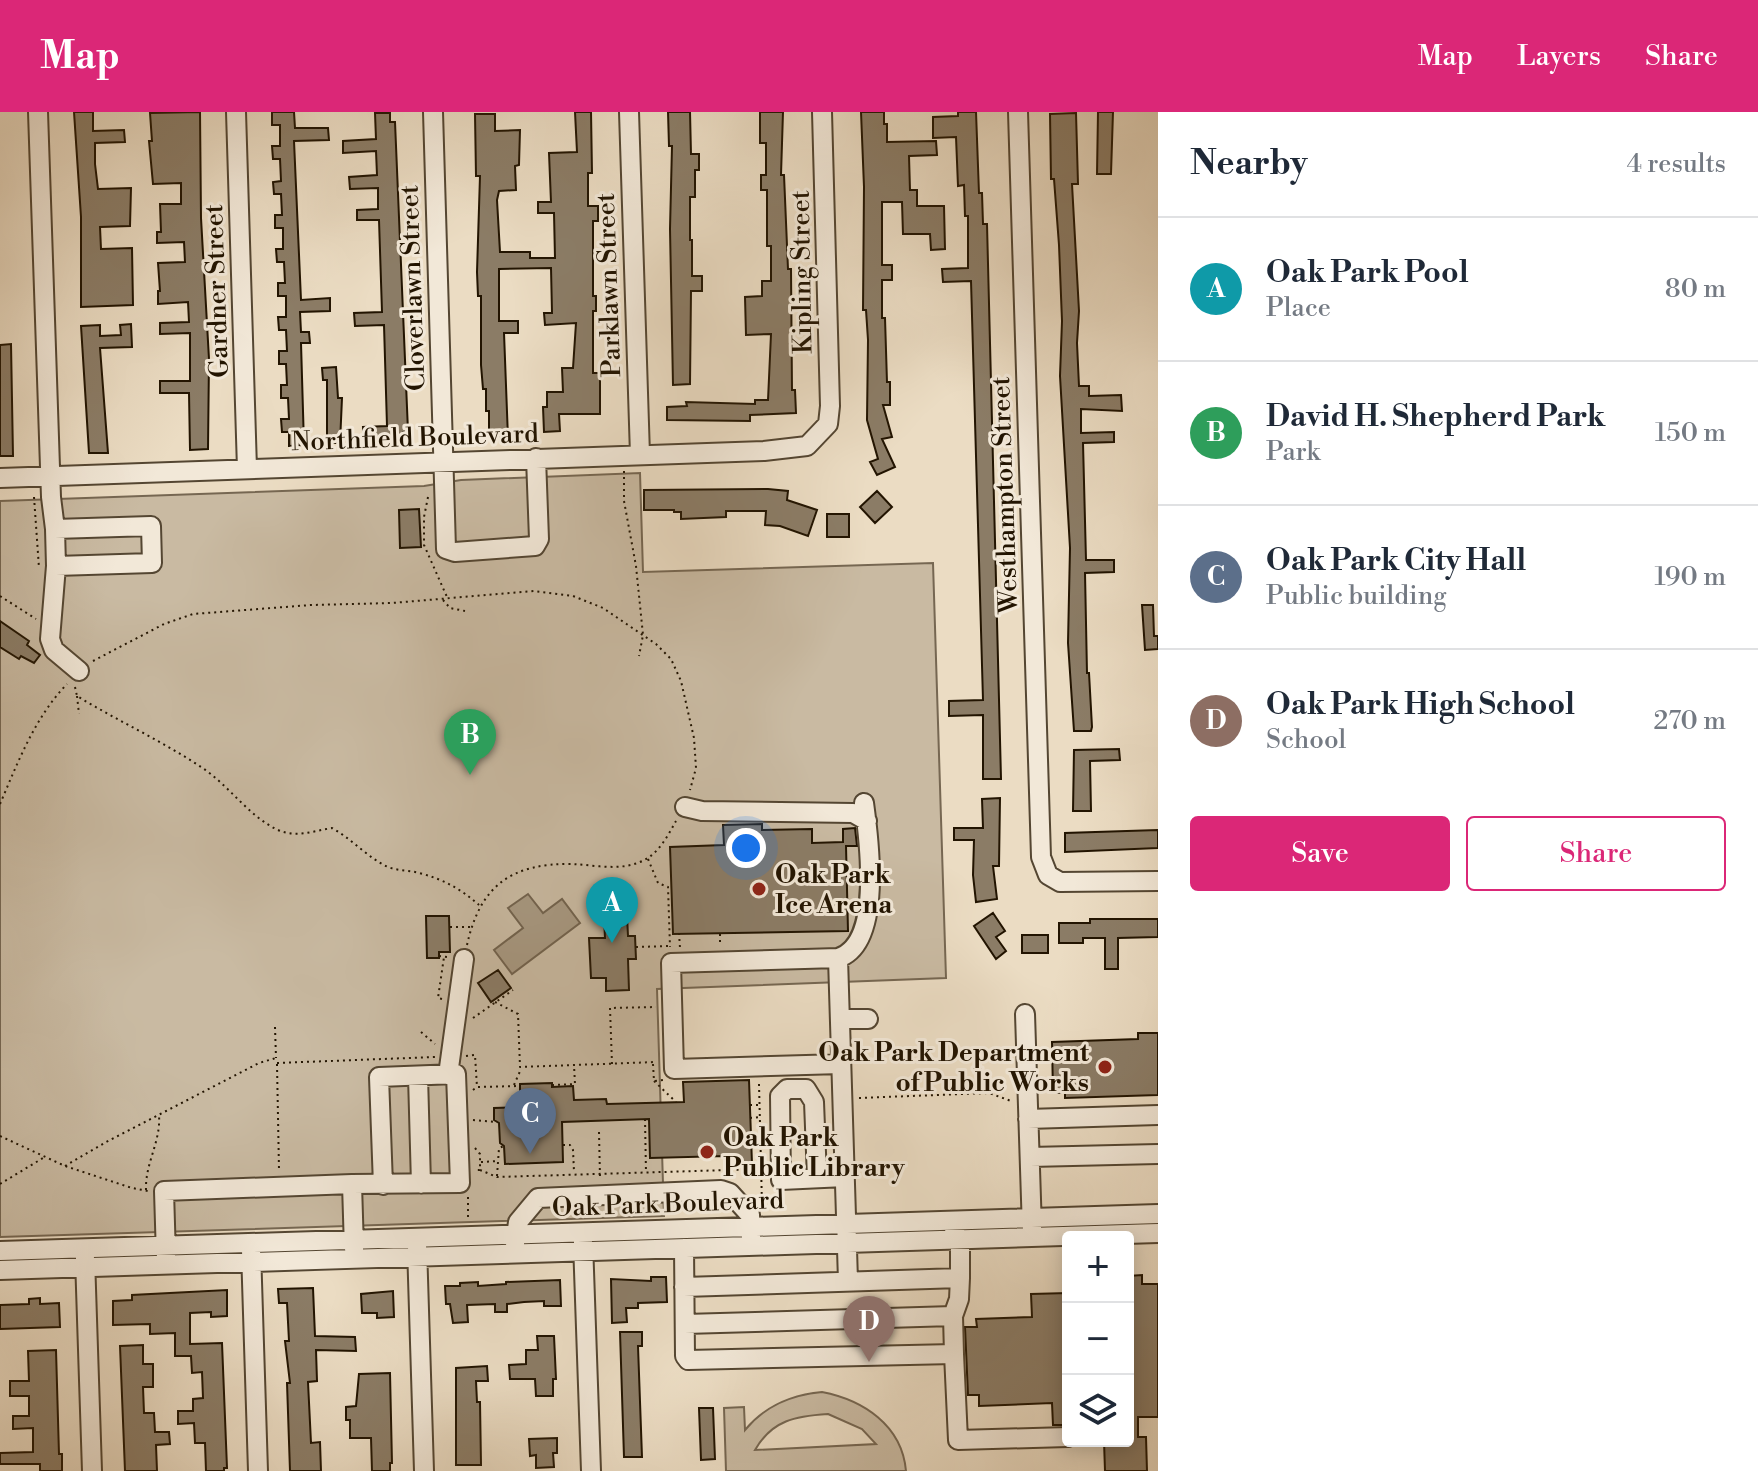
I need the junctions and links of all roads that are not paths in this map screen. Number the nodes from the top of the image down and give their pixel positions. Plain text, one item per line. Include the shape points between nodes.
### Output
1 (38, 112) edge
2 (236, 112) edge
3 (433, 112) edge
4 (629, 112) edge
5 (822, 112) edge
6 (1018, 112) edge
7 (825, 429) joint
8 (640, 455) junction
9 (536, 458) junction
10 (444, 462) junction
11 (247, 469) junction
12 (50, 476) junction
13 (0, 478) edge
14 (55, 529) junction
15 (48, 567) junction
16 (79, 671) road end
17 (685, 807) road end
18 (1158, 881) edge
19 (838, 958) junction
20 (464, 959) road end
21 (1025, 1014) dead end
22 (840, 1019) junction
23 (868, 1019) dead end
24 (841, 1064) junction
25 (448, 1075) junction
26 (418, 1076) junction
27 (1028, 1112) junction
28 (1158, 1115) edge
29 (1158, 1154) edge
30 (1030, 1157) junction
31 (845, 1177) junction
32 (817, 1178) junction
33 (352, 1184) junction
34 (421, 1184) junction
35 (383, 1185) junction
36 (1158, 1214) edge
37 (757, 1221) junction
38 (944, 1221) junction
39 (846, 1224) junction
40 (1032, 1228) junction
41 (582, 1232) junction
42 (515, 1233) junction
43 (1157, 1235) edge
44 (354, 1239) junction
45 (960, 1239) junction
46 (250, 1243) junction
47 (847, 1243) junction
48 (749, 1246) junction
49 (417, 1247) junction
50 (684, 1248) junction
51 (0, 1251) edge
52 (583, 1251) junction
53 (516, 1253) junction
54 (166, 1255) junction
55 (85, 1258) junction
56 (354, 1259) junction
57 (251, 1262) junction
58 (0, 1270) edge
59 (960, 1278) junction
60 (848, 1281) junction
61 (684, 1287) junction
62 (953, 1316) junction
63 (685, 1324) junction
64 (954, 1354) junction
65 (1062, 1437) edge
66 (92, 1471) edge
67 (258, 1471) edge
68 (424, 1471) edge
69 (591, 1471) edge

1 - 12 street
2 - 11 street, Gardner Street
3 - 10 street, Cloverlawn Street
4 - 8 street, Parklawn Street
5 - 7 street, Kipling Street via 830,406
6 - 18 street, Westhampton Street via 1041,857 1048,875 1060,882
7 - 8 street, Northfield Boulevard via 797,449
8 - 9 street, Northfield Boulevard
9 - 10 street, Northfield Boulevard
9 - 10 street, Cloverlawn Street via 535,546 455,552 446,549
10 - 11 street, Northfield Boulevard
11 - 12 street, Northfield Boulevard
12 - 13 street, Northfield Boulevard
12 - 14 street
14 - 15 street
14 - 15 street via 151,526 152,563
15 - 16 street via 50,639 54,650
17 - 19 street via 866,812 872,865 869,906 858,941
19 - 22 street
19 - 24 street via 674,955 674,1069
20 - 25 street
21 - 27 street
22 - 23 street
22 - 24 street
24 - 31 street
25 - 26 street
25 - 34 street via 456,1074 460,1183
26 - 34 street
26 - 35 street via 379,1077
27 - 28 street
27 - 30 street
29 - 30 street
30 - 40 street
31 - 32 street
31 - 39 street
32 - 32 street via 781,1180 780,1096 787,1089 806,1089 814,1102
33 - 35 street
33 - 44 street
33 - 54 street via 155,1191
34 - 35 street
36 - 40 street, Oak Park Boulevard
37 - 39 street, Oak Park Boulevard
37 - 41 street, Oak Park Boulevard
37 - 42 street via 721,1190 600,1194 538,1198
37 - 48 street
38 - 39 street, Oak Park Boulevard
38 - 40 street, Oak Park Boulevard
38 - 45 street
39 - 47 street
40 - 43 street, Oak Park Boulevard
40 - 45 street, Oak Park Boulevard
41 - 42 street, Oak Park Boulevard
41 - 52 street
42 - 49 street, Oak Park Boulevard
42 - 53 street, Oak Park Boulevard
44 - 46 street, Oak Park Boulevard
44 - 49 street, Oak Park Boulevard
44 - 56 street
45 - 47 street, Oak Park Boulevard
45 - 59 street
46 - 54 street, Oak Park Boulevard
46 - 57 street
47 - 48 street, Oak Park Boulevard
47 - 60 street
48 - 50 street, Oak Park Boulevard
49 - 53 street, Oak Park Boulevard
49 - 56 street, Oak Park Boulevard
49 - 68 street
50 - 52 street, Oak Park Boulevard
50 - 61 street
51 - 55 street, Oak Park Boulevard
52 - 53 street, Oak Park Boulevard
52 - 69 street
54 - 55 street, Oak Park Boulevard
54 - 57 street, Oak Park Boulevard
55 - 58 street, Oak Park Boulevard
55 - 66 street
56 - 57 street, Oak Park Boulevard
57 - 67 street
59 - 60 street
59 - 62 street
60 - 61 street
61 - 63 street
62 - 63 street
62 - 64 street
63 - 64 street via 685,1356 694,1362
64 - 65 street via 958,1440

